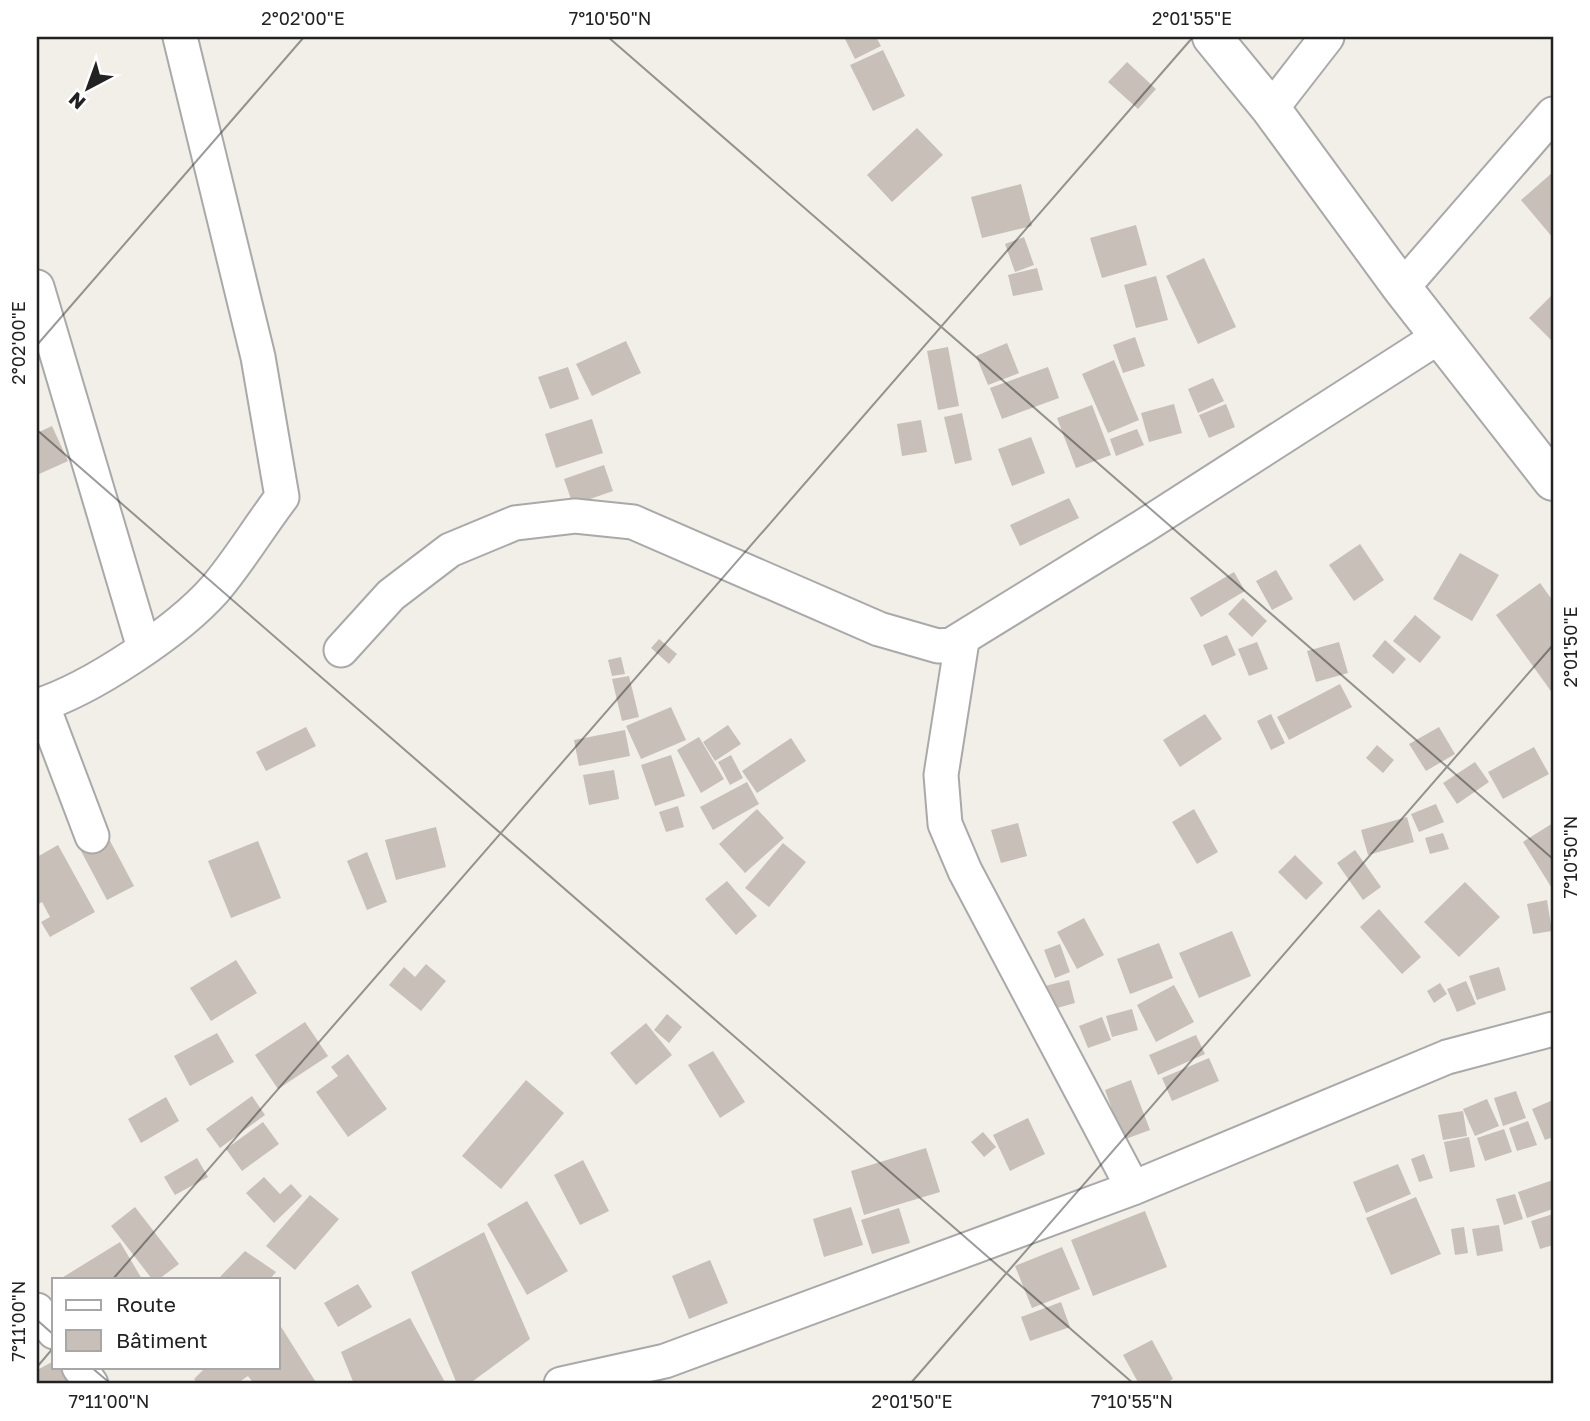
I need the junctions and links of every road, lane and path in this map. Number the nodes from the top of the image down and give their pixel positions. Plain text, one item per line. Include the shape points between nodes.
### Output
1 (180, 37) edge
2 (1212, 37) edge
3 (1326, 37) edge
4 (1271, 109) junction
5 (1553, 114) edge
6 (37, 287) edge
7 (1402, 288) junction
8 (1440, 336) junction
9 (1553, 481) edge
10 (962, 641) junction
11 (144, 648) junction
12 (341, 650) dead end
13 (40, 705) edge
14 (92, 836) dead end
15 (1553, 1029) edge
16 (1133, 1188) junction
17 (37, 1310) edge
18 (52, 1329) edge
19 (80, 1368) edge
20 (673, 1373) edge
21 (92, 1384) edge
22 (561, 1384) edge

1 - 11 street via 258,357 282,497 216,588 185,619
2 - 4 street
3 - 4 street
4 - 7 street
5 - 7 street
6 - 11 street
7 - 8 street
8 - 9 street
8 - 10 street
10 - 12 street via 938,646 878,629 634,522 575,516 515,523 450,550 391,594
10 - 16 street via 941,775 945,824 965,871
11 - 13 street
13 - 14 street
15 - 16 street via 1447,1057
16 - 20 street
17 - 18 street
19 - 21 street
20 - 22 street

